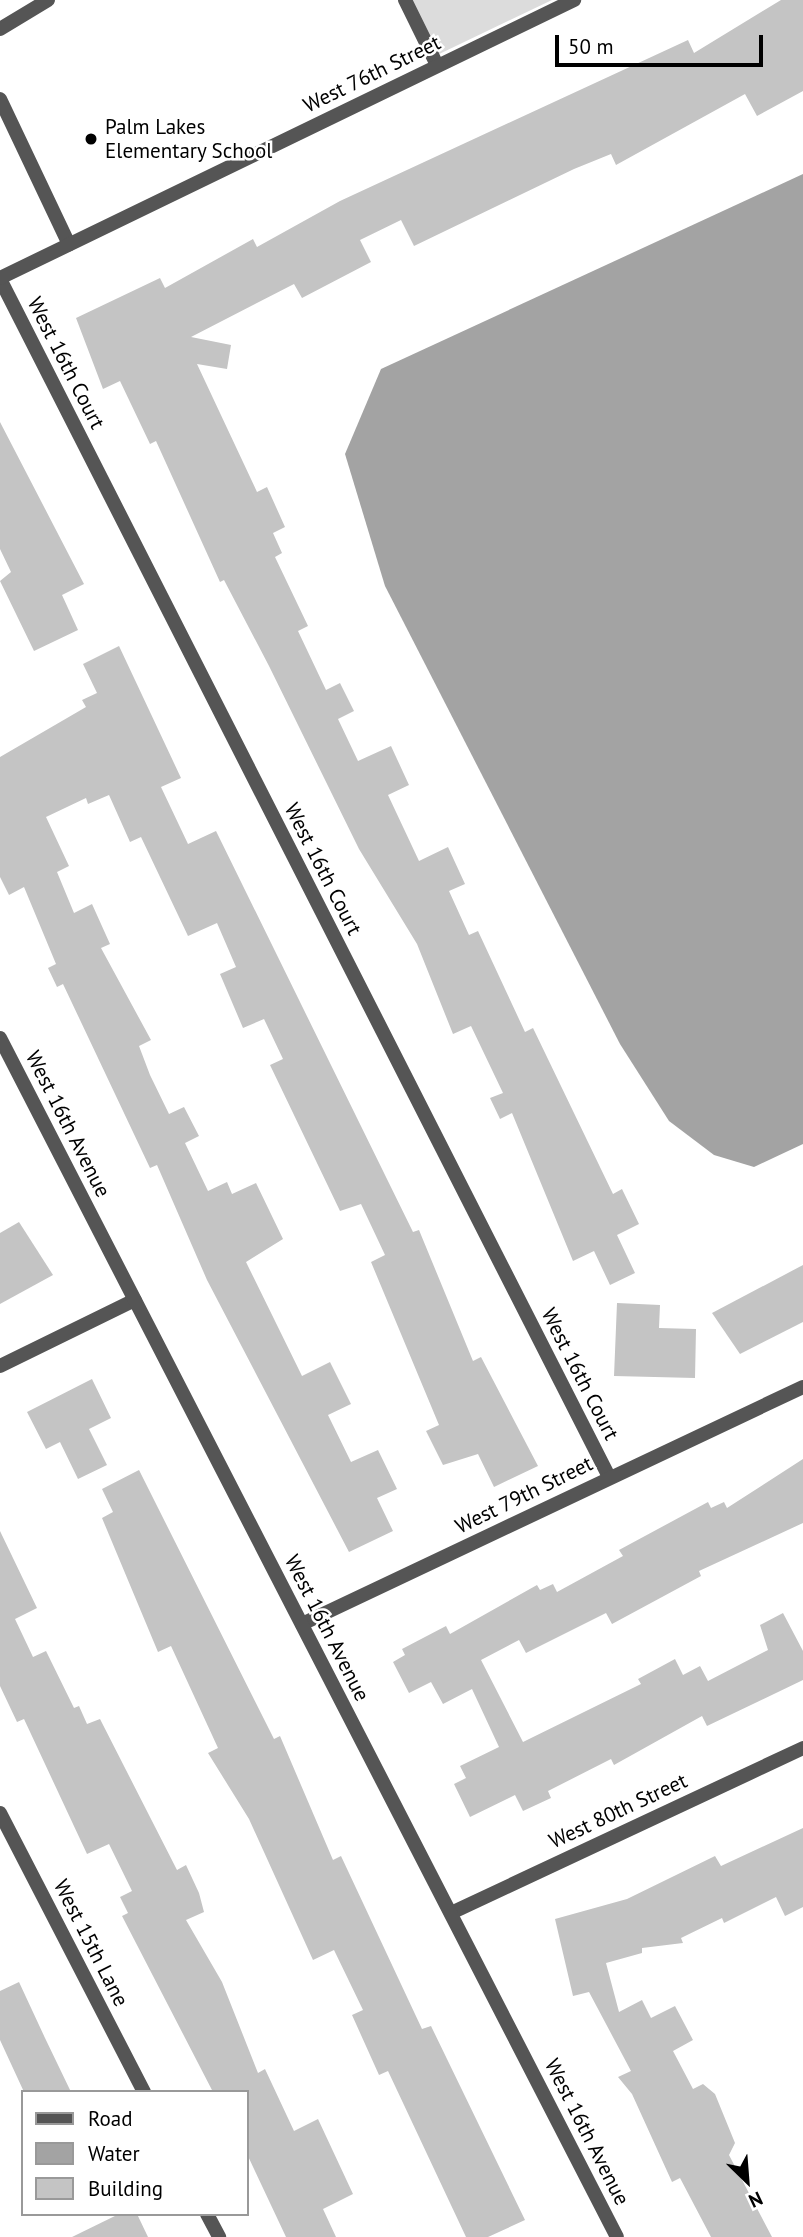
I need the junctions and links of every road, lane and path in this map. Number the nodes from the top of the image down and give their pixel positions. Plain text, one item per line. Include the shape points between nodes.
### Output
1 (48, 0) edge
2 (405, 0) edge
3 (574, 0) edge
4 (0, 29) edge
5 (438, 65) junction
6 (0, 99) edge
7 (69, 244) junction
8 (0, 279) edge
9 (0, 1038) edge
10 (135, 1300) junction
11 (0, 1366) edge
12 (803, 1387) edge
13 (609, 1477) junction
14 (302, 1624) junction
15 (803, 1748) edge
16 (0, 1813) edge
17 (451, 1913) junction
18 (143, 2090) edge
19 (208, 2216) edge
20 (219, 2237) edge
21 (617, 2237) edge

1 - 4 street
2 - 5 street
3 - 5 street, West 76th Street
5 - 7 street, West 76th Street
6 - 7 street
7 - 8 street, West 76th Street
8 - 13 street, West 16th Court
9 - 10 street, West 16th Avenue
10 - 11 street
10 - 14 street, West 16th Avenue
12 - 13 street, West 79th Street
13 - 14 street, West 79th Street
14 - 17 street, West 16th Avenue
15 - 17 street, West 80th Street
16 - 18 street, West 15th Lane
17 - 21 street, West 16th Avenue
19 - 20 street

